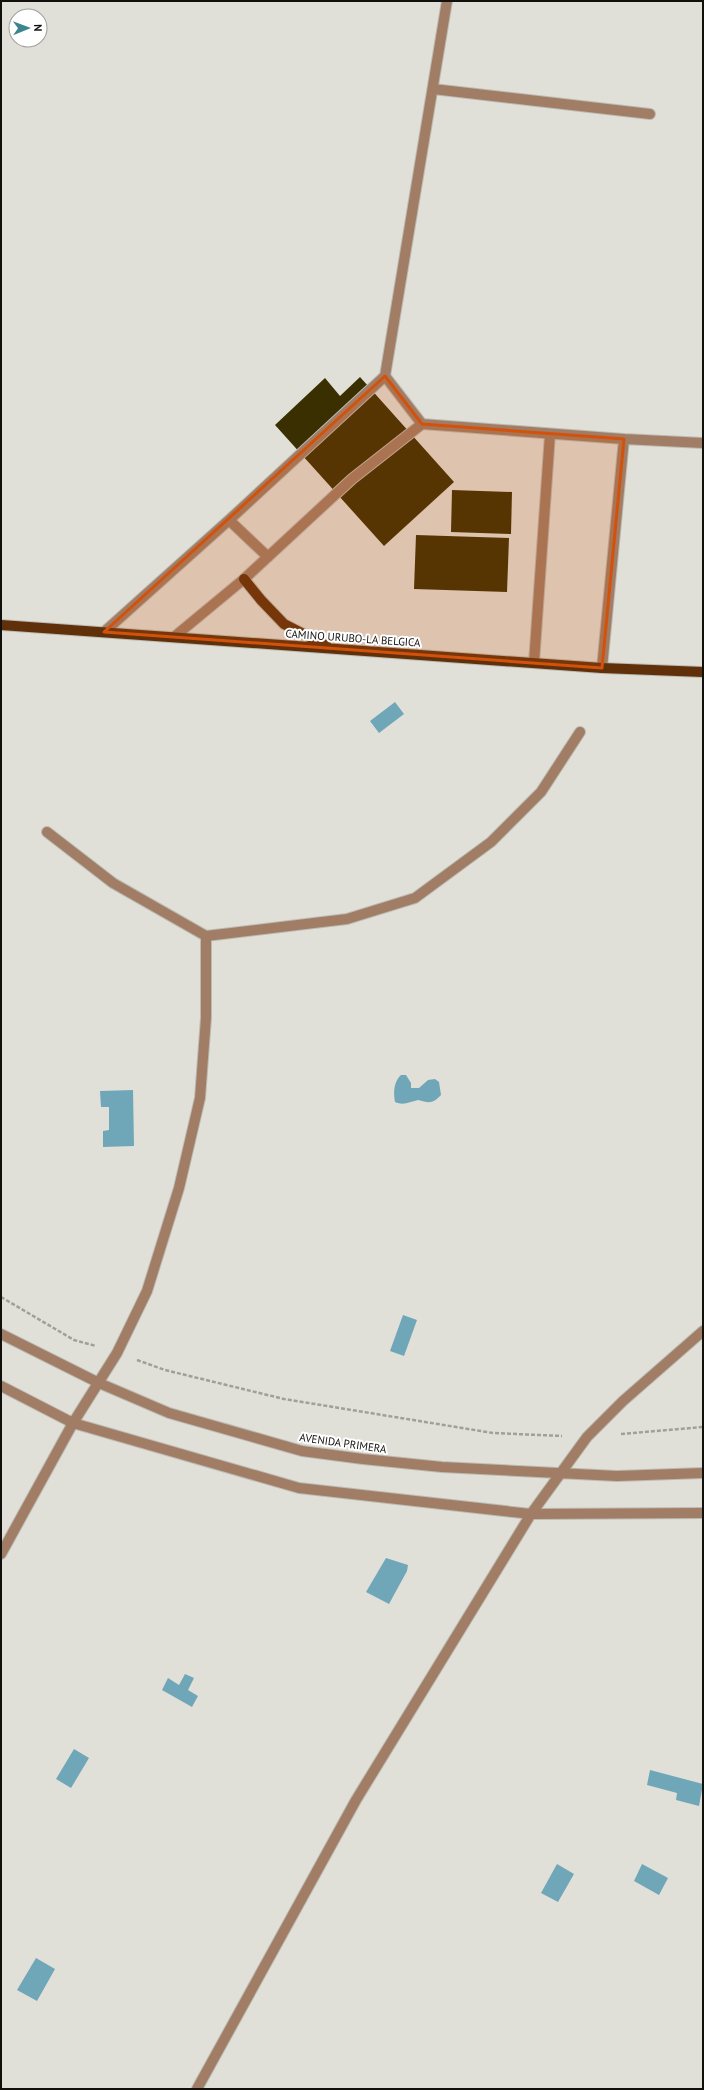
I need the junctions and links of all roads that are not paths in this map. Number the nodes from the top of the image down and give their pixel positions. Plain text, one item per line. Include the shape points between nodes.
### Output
1 (447, 1) edge
2 (433, 89) junction
3 (650, 114) dead end
4 (385, 376) junction
5 (422, 424) junction
6 (550, 434) junction
7 (624, 439) junction
8 (703, 443) edge
9 (229, 520) junction
10 (268, 557) junction
11 (244, 579) junction
12 (1, 624) edge
13 (104, 632) junction
14 (174, 637) junction
15 (330, 648) junction
16 (534, 662) junction
17 (602, 668) junction
18 (703, 672) edge
19 (580, 732) dead end
20 (47, 832) dead end
21 (206, 936) junction
22 (703, 1331) edge
23 (1, 1334) edge
24 (98, 1383) junction
25 (1, 1386) edge
26 (73, 1423) junction
27 (561, 1473) junction
28 (703, 1473) edge
29 (703, 1513) edge
30 (531, 1514) junction
31 (1, 1554) edge
32 (197, 2089) edge

1 - 2 street
2 - 3 street
2 - 4 street
4 - 5 street
4 - 9 street
5 - 6 street
5 - 10 street via 352,479
6 - 7 street
6 - 16 street
7 - 8 street
7 - 17 street
9 - 10 street
9 - 13 street
10 - 11 street
11 - 14 street
11 - 15 main road via 284,624
12 - 13 main road, CAMINO URUBO-LA BELGICA
13 - 14 main road, CAMINO URUBO-LA BELGICA
14 - 15 main road, CAMINO URUBO-LA BELGICA
15 - 16 main road, CAMINO URUBO-LA BELGICA
16 - 17 main road, CAMINO URUBO-LA BELGICA
17 - 18 main road, CAMINO URUBO-LA BELGICA
19 - 21 street via 541,792 491,842 415,898 346,919
20 - 21 street via 113,883
21 - 24 street via 206,1018 200,1098 179,1188 147,1291 117,1352
22 - 27 street via 623,1400 587,1437
23 - 24 street, AVENIDA PRIMERA
24 - 26 street
24 - 27 street, AVENIDA PRIMERA via 169,1413 302,1450 363,1460
25 - 26 street
26 - 30 street via 299,1488
26 - 31 street
27 - 28 street, AVENIDA PRIMERA via 617,1476
27 - 30 street
29 - 30 street
30 - 32 street via 356,1800

